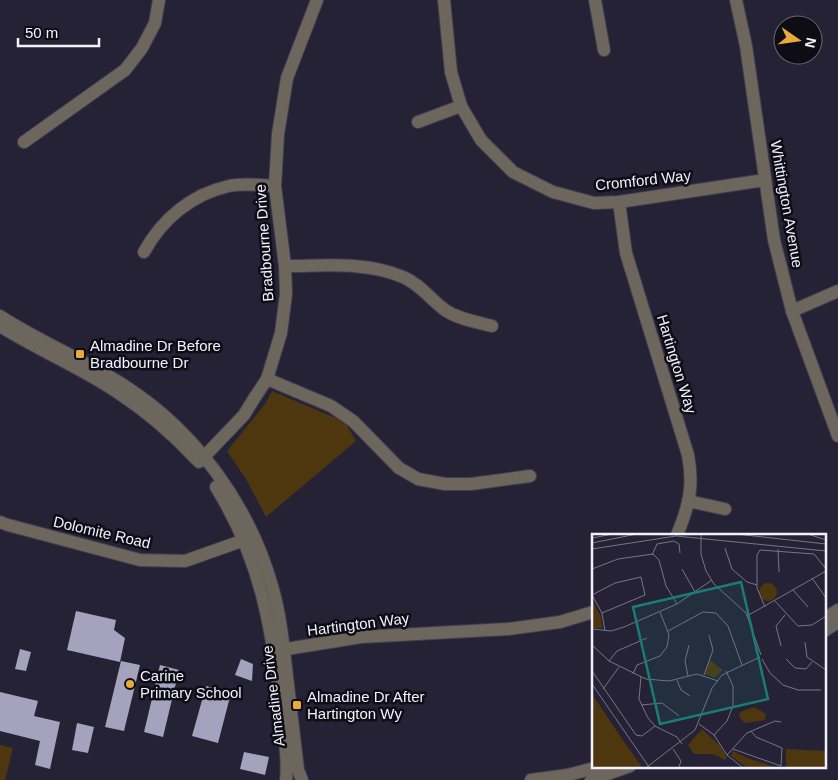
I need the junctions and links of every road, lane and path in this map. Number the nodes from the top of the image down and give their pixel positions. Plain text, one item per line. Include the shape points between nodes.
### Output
1 (159, 0) edge
2 (317, 0) edge
3 (444, 0) edge
4 (595, 0) edge
5 (736, 0) edge
6 (604, 50) dead end
7 (461, 106) junction
8 (418, 122) dead end
9 (24, 142) dead end
10 (765, 180) junction
11 (275, 186) junction
12 (619, 202) junction
13 (144, 252) dead end
14 (285, 266) junction
15 (838, 292) edge
16 (792, 311) junction
17 (0, 316) edge
18 (0, 326) edge
19 (492, 326) dead end
20 (267, 379) junction
21 (838, 436) edge
22 (201, 459) junction
23 (530, 476) dead end
24 (688, 501) junction
25 (725, 509) dead end
26 (0, 522) edge
27 (677, 534) edge
28 (249, 538) junction
29 (838, 610) edge
30 (592, 612) edge
31 (826, 618) edge
32 (838, 622) edge
33 (826, 630) edge
34 (279, 650) junction
35 (623, 768) edge
36 (598, 775) edge
37 (286, 780) edge
38 (302, 780) edge
39 (531, 780) edge

1 - 9 street via 155,23 125,70
2 - 11 street, Bradbourne Drive via 287,78 278,134
3 - 7 street, Cromford Way via 451,72
4 - 6 street
5 - 10 street, Whittington Avenue via 746,46
7 - 8 street
7 - 12 street, Cromford Way via 481,140 513,172 553,192 594,203
10 - 12 street, Cromford Way
10 - 16 street, Whittington Avenue via 774,240
11 - 13 street via 231,186 196,198 165,222
11 - 14 street, Bradbourne Drive
12 - 24 street, Hartington Way via 626,253 688,455 692,485
14 - 19 street via 338,266 386,271 416,284 446,311
14 - 20 street, Bradbourne Drive via 282,326
15 - 16 street
16 - 21 street, Whittington Avenue
17 - 22 street, Almadine Drive via 126,386 187,436
18 - 22 street, Almadine Drive via 117,392
20 - 22 street, Bradbourne Drive via 244,415
20 - 23 street via 337,410 353,421 399,468 418,479 471,484
22 - 28 street, Almadine Drive via 236,503
24 - 25 street
24 - 27 street, Hartington Way
26 - 28 street, Dolomite Road via 140,560 185,562
28 - 34 street, Almadine Drive via 272,587
29 - 31 street
30 - 34 street, Hartington Way via 560,622 517,628 361,637
32 - 33 street
34 - 37 street, Almadine Drive
34 - 38 street, Almadine Drive
35 - 36 street
36 - 39 street

